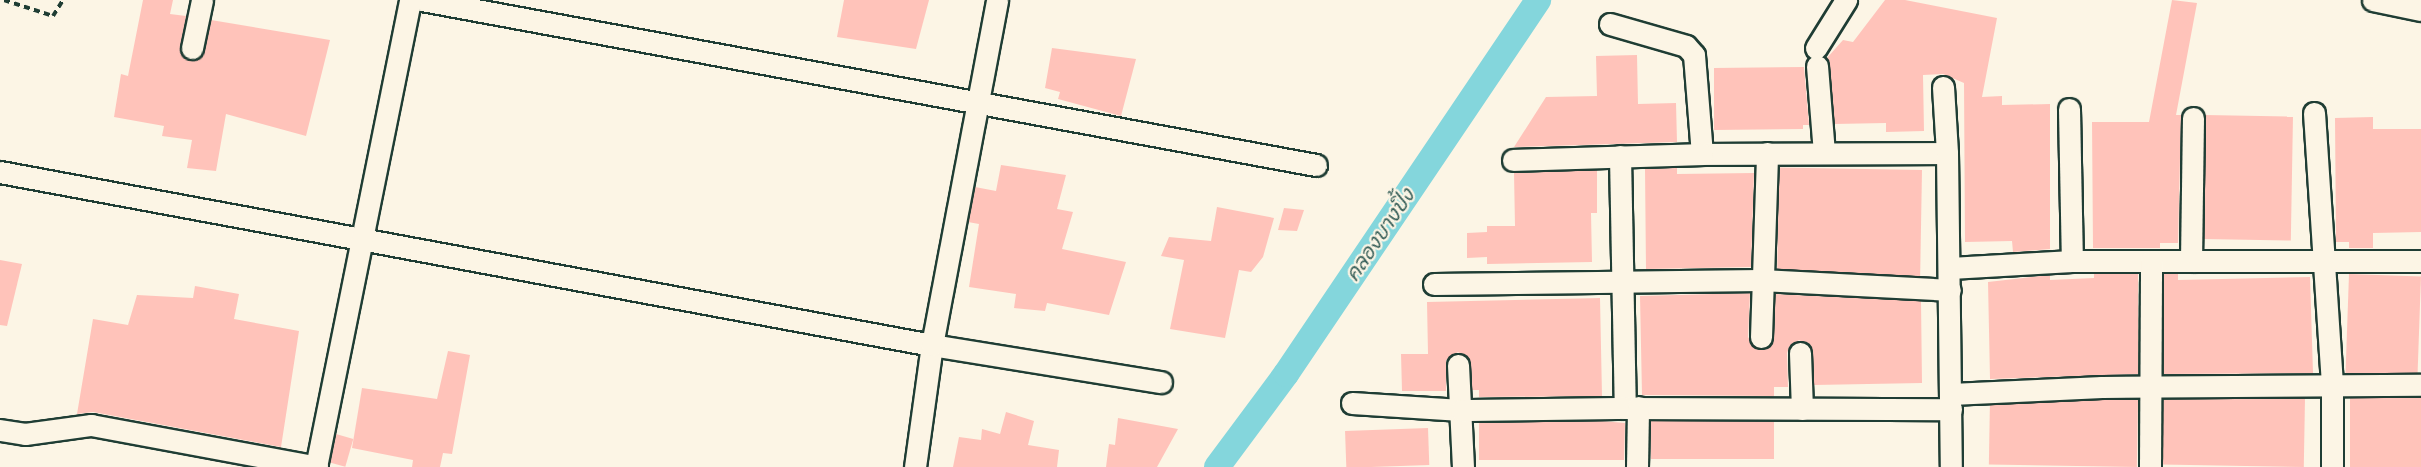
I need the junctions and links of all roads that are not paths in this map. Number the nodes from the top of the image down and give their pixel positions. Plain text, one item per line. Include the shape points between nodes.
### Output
1 (202, 0) edge
2 (410, 0) edge
3 (422, 0) edge
4 (996, 0) edge
5 (1846, 0) edge
6 (2373, 0) edge
7 (2421, 10) edge
8 (1610, 24) dead end
9 (192, 48) dead end
10 (1943, 87) dead end
11 (978, 104) junction
12 (2069, 109) dead end
13 (2314, 113) dead end
14 (2193, 118) dead end
15 (1767, 153) junction
16 (1824, 153) junction
17 (1947, 153) junction
18 (1702, 154) junction
19 (1620, 156) junction
20 (1514, 160) dead end
21 (1316, 165) dead end
22 (0, 172) edge
23 (361, 238) junction
24 (2072, 261) junction
25 (2151, 261) junction
26 (2191, 261) junction
27 (2421, 261) edge
28 (2326, 262) junction
29 (1950, 268) junction
30 (1623, 279) junction
31 (1761, 280) junction
32 (1434, 284) dead end
33 (1950, 290) junction
34 (1761, 336) dead end
35 (932, 345) junction
36 (1800, 353) dead end
37 (1458, 365) dead end
38 (1161, 382) dead end
39 (2332, 384) junction
40 (2421, 385) edge
41 (2150, 386) junction
42 (1951, 401) junction
43 (1352, 404) dead end
44 (1631, 408) junction
45 (1802, 409) junction
46 (1461, 410) junction
47 (0, 430) edge
48 (316, 467) edge
49 (915, 467) edge
50 (1463, 467) edge
51 (1637, 467) edge
52 (1951, 467) edge
53 (2150, 467) edge
54 (2332, 467) edge

1 - 9 street
2 - 23 street
3 - 11 street
4 - 11 street
5 - 16 street via 1816,57
6 - 7 street
8 - 18 street via 1686,46 1694,55
10 - 17 street
11 - 21 street
11 - 35 street
12 - 24 street
13 - 28 street
14 - 26 street
15 - 16 street
15 - 18 street
15 - 31 street
16 - 17 street
17 - 29 street
18 - 19 street
19 - 20 street
19 - 30 street
22 - 23 street
23 - 35 street
23 - 48 street
24 - 25 street
24 - 29 street
25 - 26 street
25 - 41 street
26 - 28 street
27 - 28 street
28 - 39 street
29 - 33 street
30 - 31 street
30 - 32 street
30 - 44 street
31 - 33 street
31 - 34 street
33 - 42 street
35 - 38 street
35 - 49 street
36 - 45 street
37 - 46 street
39 - 40 street
39 - 41 street
39 - 54 street
41 - 42 street
41 - 53 street
42 - 45 street
42 - 52 street
43 - 46 street
44 - 45 street
44 - 46 street
44 - 51 street
46 - 50 street
47 - 48 street via 25,434 91,425

